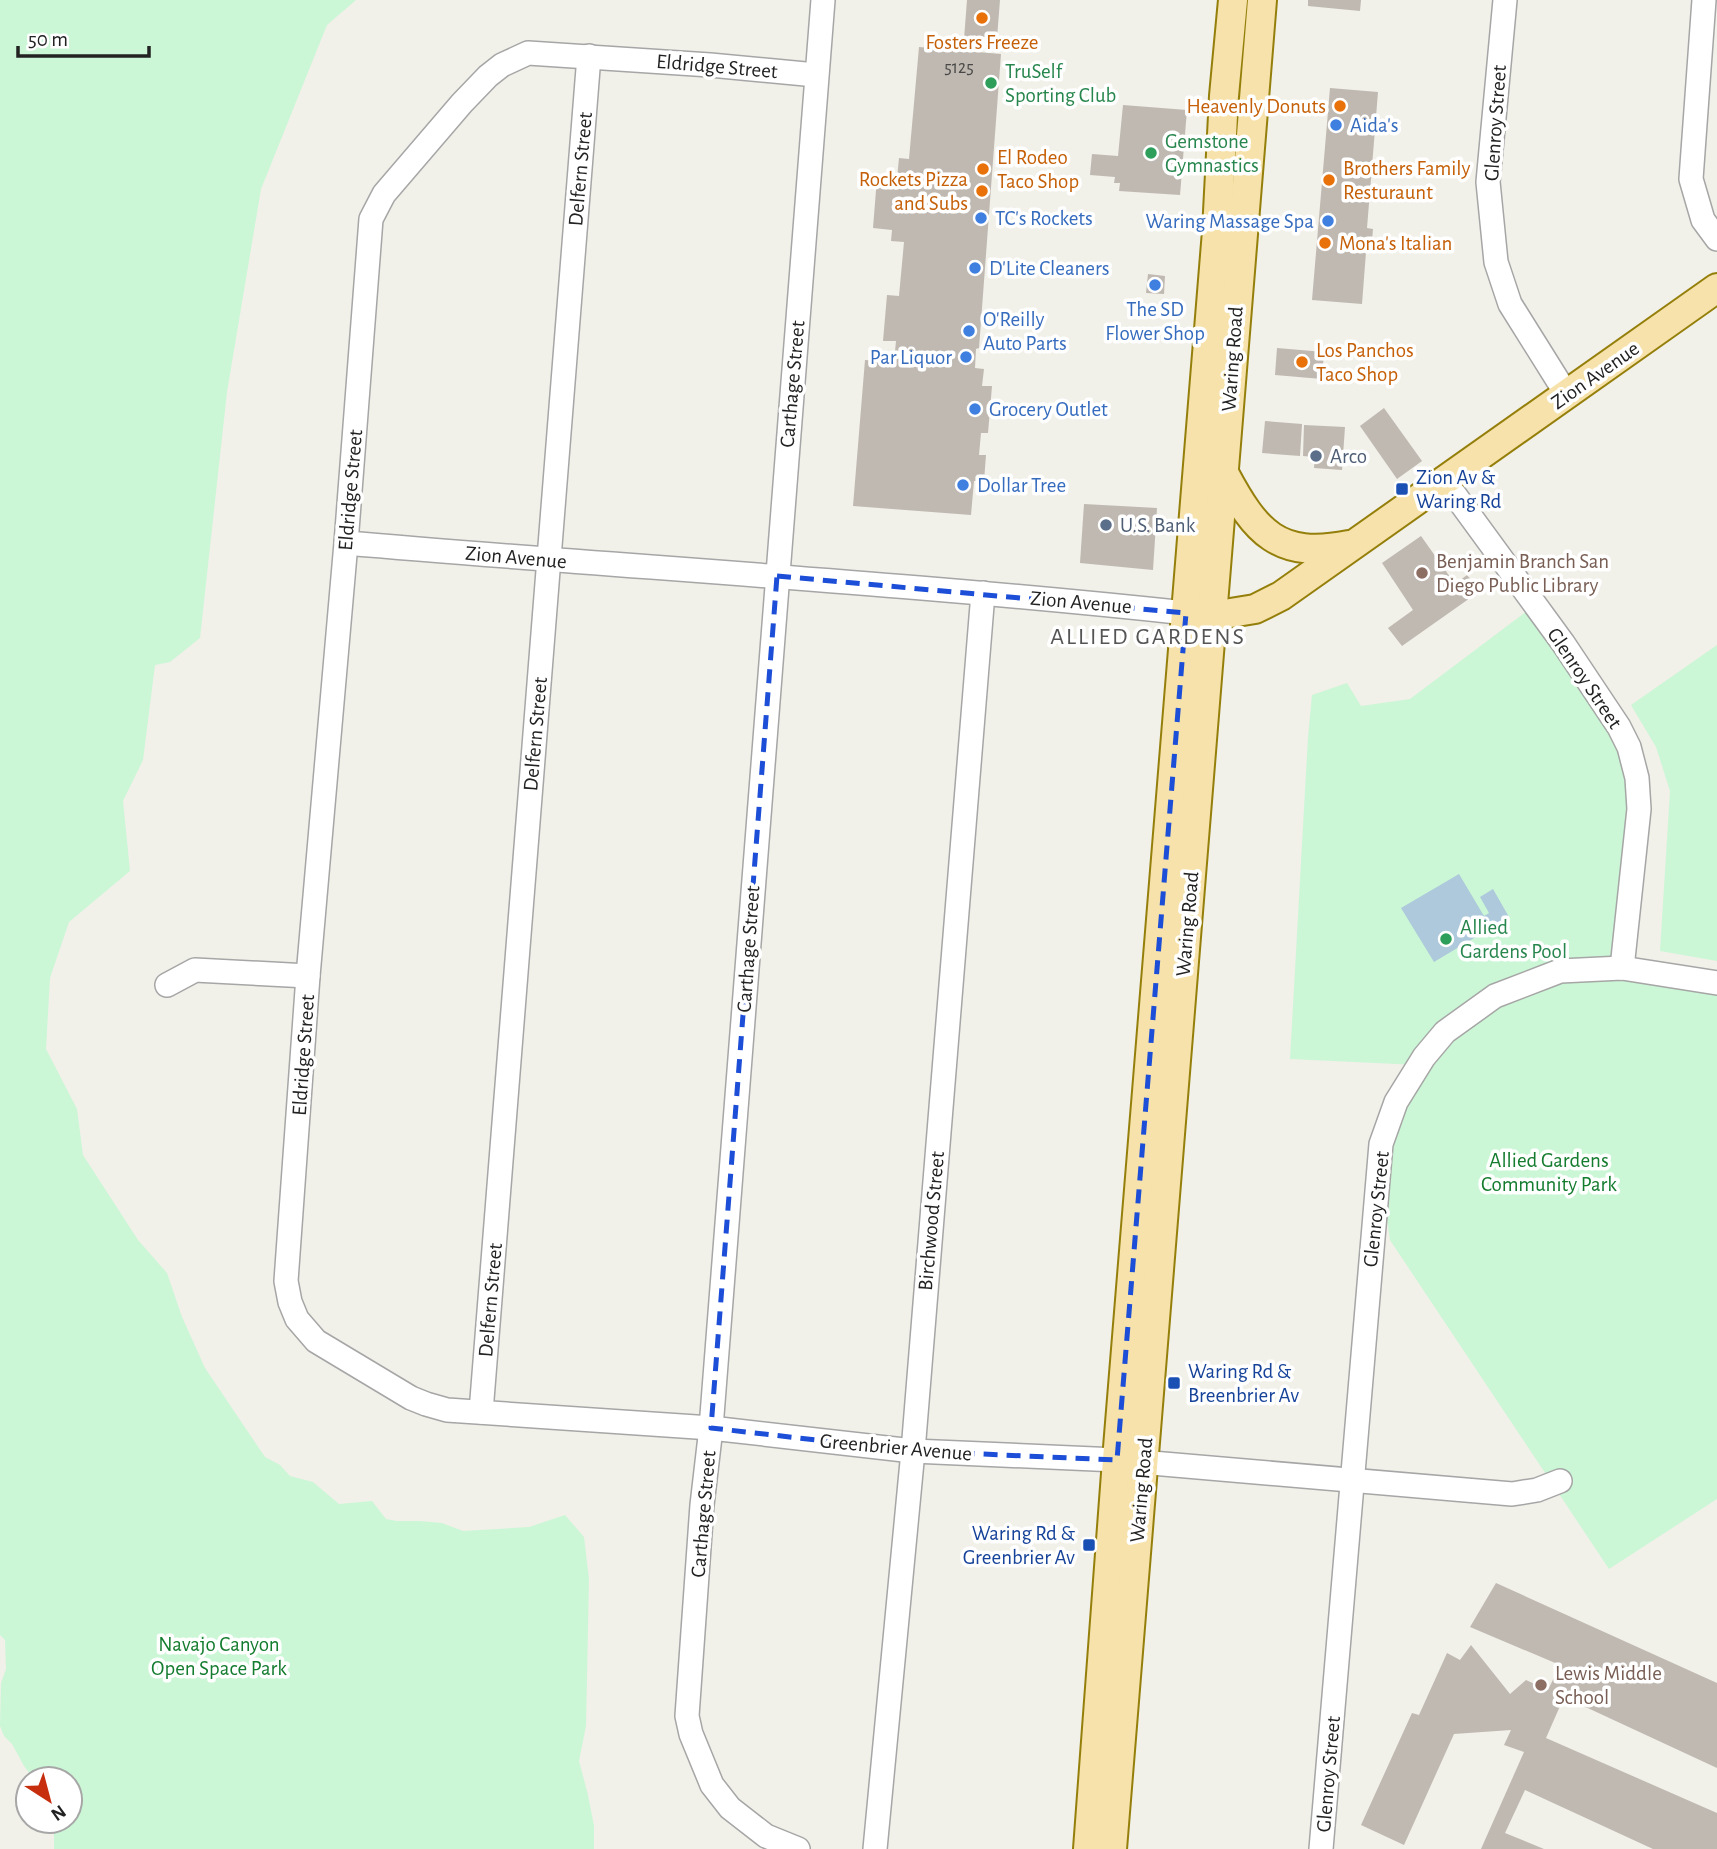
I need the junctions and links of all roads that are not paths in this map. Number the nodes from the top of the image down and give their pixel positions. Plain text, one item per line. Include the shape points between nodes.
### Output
1 (823, 0) edge
2 (1233, 0) edge
3 (1262, 0) edge
4 (1505, 0) edge
5 (1704, 0) edge
6 (589, 57) junction
7 (816, 75) junction
8 (1717, 239) edge
9 (1717, 288) edge
10 (1567, 395) junction
11 (1224, 473) junction
12 (1444, 480) junction
13 (346, 543) junction
14 (1354, 544) junction
15 (549, 560) junction
16 (777, 576) junction
17 (983, 593) junction
18 (1199, 614) junction
19 (1622, 968) junction
20 (309, 976) junction
21 (1717, 983) edge
22 (167, 985) dead end
23 (286, 1281) joint
24 (481, 1412) junction
25 (711, 1428) junction
26 (913, 1451) junction
27 (1130, 1461) junction
28 (1352, 1480) junction
29 (1560, 1481) dead end
30 (797, 1849) edge
31 (875, 1849) edge
32 (1088, 1849) edge
33 (1112, 1849) edge
34 (1321, 1849) edge

1 - 7 street, Carthage Street
2 - 18 main road, Waring Road via 1224,96
3 - 11 main road, Waring Road
4 - 10 street, Glenroy Street via 1488,182 1496,262 1510,304
5 - 8 street via 1691,178 1703,220
6 - 7 street, Eldridge Street
6 - 13 street, Eldridge Street via 528,53 502,65 434,135 384,194 371,219
6 - 15 street, Delfern Street
7 - 16 street, Carthage Street
9 - 10 main road, Zion Avenue
10 - 12 main road, Zion Avenue
11 - 14 main road via 1247,513 1282,543 1319,550
11 - 18 main road, Waring Road
12 - 14 main road, Zion Avenue
12 - 19 street, Glenroy Street via 1563,643 1629,747 1639,809
13 - 15 street, Zion Avenue
13 - 20 street, Eldridge Street
14 - 18 main road, Zion Avenue via 1264,605
15 - 16 street, Zion Avenue
15 - 24 street, Delfern Street
16 - 17 street, Zion Avenue
16 - 25 street, Carthage Street
17 - 18 street, Zion Avenue
17 - 26 street, Birchwood Street
18 - 27 main road, Waring Road
19 - 21 street
19 - 28 street, Glenroy Street via 1560,971 1495,996 1445,1032 1396,1102 1381,1144
20 - 22 street via 195,970
20 - 23 street, Eldridge Street
23 - 24 street, Greenbrier Avenue via 297,1319 316,1341 411,1398 447,1409
24 - 25 street, Greenbrier Avenue
25 - 26 street, Greenbrier Avenue
25 - 30 street, Carthage Street via 687,1716 712,1785 730,1808 766,1836
26 - 27 street, Greenbrier Avenue
26 - 31 street, Birchwood Street
27 - 28 street, Greenbrier Avenue
27 - 32 main road, Waring Road
27 - 33 main road, Waring Road
28 - 29 street, Greenbrier Avenue via 1512,1494
28 - 34 street, Glenroy Street

